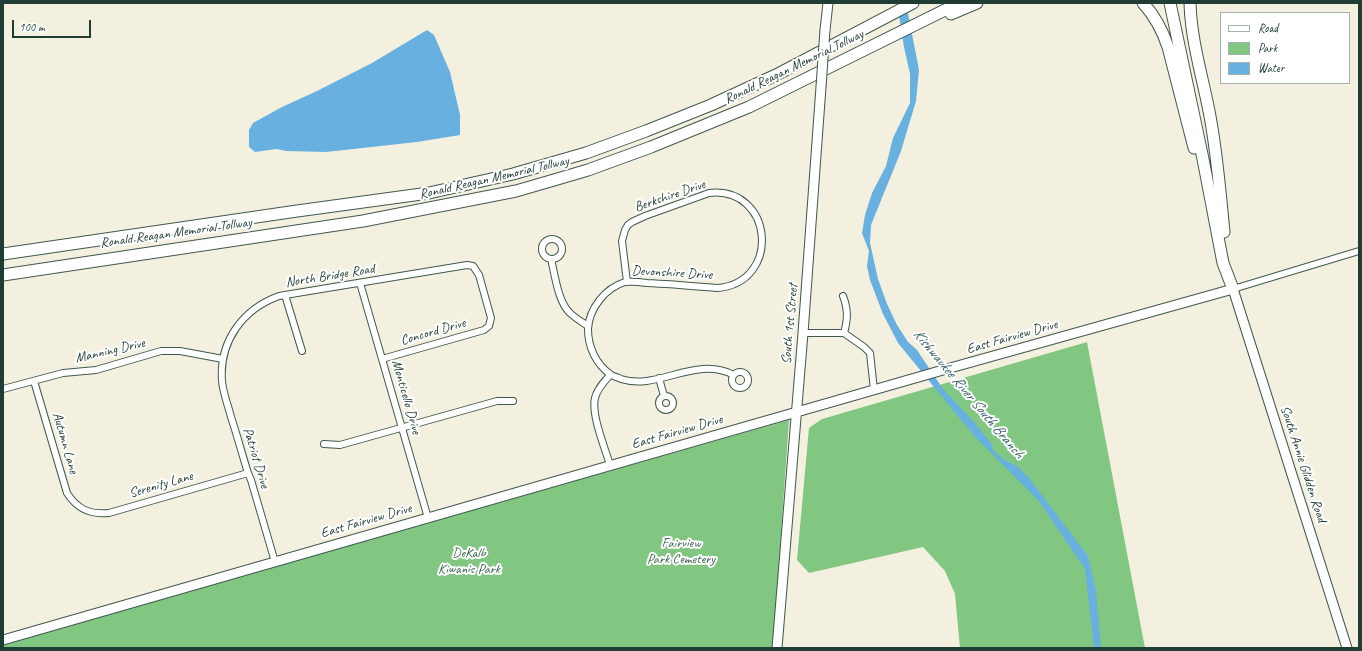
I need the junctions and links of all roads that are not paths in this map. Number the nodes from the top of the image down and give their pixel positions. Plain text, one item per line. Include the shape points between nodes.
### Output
1 (828, 3) edge
2 (913, 3) edge
3 (959, 3) edge
4 (977, 3) edge
5 (1142, 3) edge
6 (1170, 3) edge
7 (1175, 3) edge
8 (1190, 3) edge
9 (922, 23) junction
10 (1221, 236) junction
11 (1359, 251) edge
12 (760, 253) joint
13 (3, 254) edge
14 (551, 259) dead end
15 (3, 275) edge
16 (626, 282) junction
17 (360, 283) junction
18 (1233, 289) junction
19 (285, 295) junction
20 (843, 296) dead end
21 (489, 326) joint
22 (588, 326) junction
23 (803, 332) junction
24 (844, 333) junction
25 (302, 352) dead end
26 (223, 359) junction
27 (382, 359) junction
28 (610, 375) junction
29 (734, 375) dead end
30 (659, 378) junction
31 (34, 381) junction
32 (3, 389) edge
33 (874, 390) junction
34 (664, 396) dead end
35 (513, 401) dead end
36 (796, 413) junction
37 (402, 428) junction
38 (324, 444) dead end
39 (610, 465) junction
40 (248, 473) junction
41 (80, 508) joint
42 (428, 518) junction
43 (275, 562) junction
44 (3, 640) edge
45 (777, 648) edge
46 (1347, 648) edge

1 - 23 street, South 1st Street, bridge
2 - 13 highway, Ronald Reagan Memorial Tollway via 776,75 694,112 586,153 513,174 422,194
3 - 9 highway
4 - 9 highway
5 - 10 highway via 1163,30
6 - 10 highway
7 - 10 highway via 1199,107
8 - 10 highway via 1194,40 1216,156
9 - 15 highway, Ronald Reagan Memorial Tollway via 718,120 588,170 522,189 364,221
10 - 18 highway via 1230,262
11 - 18 street, East Fairview Drive
12 - 16 street, Devonshire Drive via 758,262 750,273 730,286 717,288
12 - 16 street, Berkshire Drive via 761,231 752,210 733,195 709,193 645,216 628,225 622,241
14 - 22 street via 565,306 570,314
16 - 22 street, Devonshire Drive via 601,298
17 - 19 street, North Bridge Road
17 - 21 street, North Bridge Road via 472,266 477,270 491,318
17 - 27 street, Monticello Drive
18 - 33 street, East Fairview Drive
18 - 46 street, South Annie Glidden Road
19 - 25 street
19 - 26 street, North Bridge Road via 266,301 243,319 226,347
20 - 24 street via 848,314
21 - 27 street, Concord Drive via 484,330
22 - 28 street via 593,354
23 - 24 street
23 - 36 street, South 1st Street
24 - 33 street via 870,353
26 - 31 street, Manning Drive via 180,351 161,352 96,370 63,373
26 - 40 street, Patriot Drive via 225,394
27 - 37 street, Monticello Drive
28 - 30 street via 635,382
28 - 39 street via 597,393 594,405
29 - 30 street via 724,370 697,369
30 - 34 street
31 - 32 street, Manning Drive
31 - 41 street, Autumn Lane via 67,493
33 - 36 street, East Fairview Drive
35 - 37 street via 497,401
36 - 39 street, East Fairview Drive
36 - 45 street, South 1st Street
37 - 38 street via 340,445
37 - 42 street, Monticello Drive
39 - 42 street, East Fairview Drive
40 - 41 street, Serenity Lane via 109,513 94,513
40 - 43 street, Patriot Drive
42 - 43 street, East Fairview Drive
43 - 44 street, East Fairview Drive

